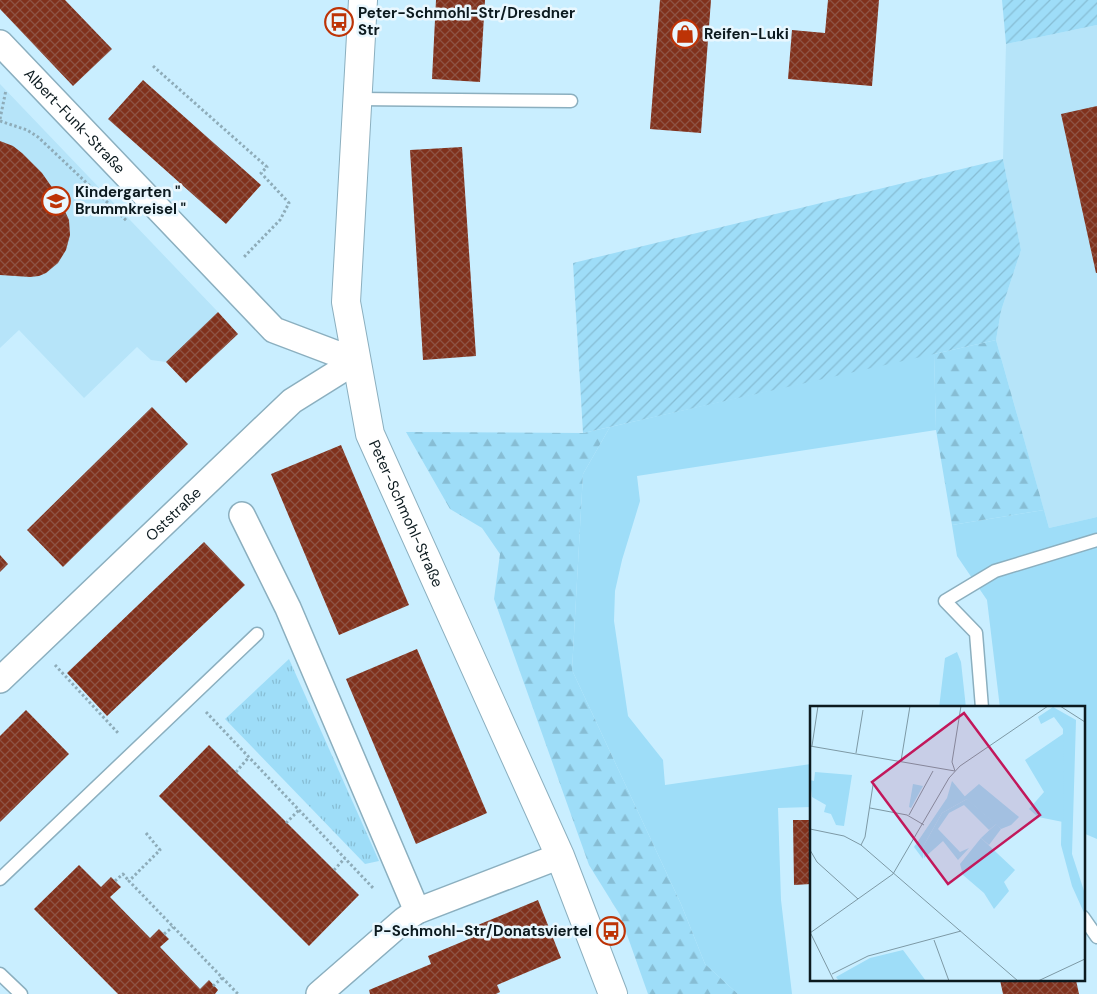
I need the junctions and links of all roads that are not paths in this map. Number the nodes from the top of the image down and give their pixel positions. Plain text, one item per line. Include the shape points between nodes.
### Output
1 (363, 0) edge
2 (0, 43) edge
3 (357, 99) junction
4 (571, 101) dead end
5 (356, 361) junction
6 (242, 515) dead end
7 (1097, 540) edge
8 (258, 634) dead end
9 (1, 677) edge
10 (982, 706) edge
11 (560, 856) junction
12 (0, 879) edge
13 (411, 915) junction
14 (1084, 918) edge
15 (1097, 937) edge
16 (0, 974) edge
17 (21, 994) edge
18 (318, 994) edge
19 (613, 994) edge

1 - 3 street, Peter-Schmohl-Straße
2 - 5 street, Albert-Funk-Straße via 274,330
3 - 4 lane
3 - 5 street, Peter-Schmohl-Straße via 346,302
5 - 9 street, Oststraße via 292,401
5 - 11 street, Peter-Schmohl-Straße via 370,434
6 - 13 street via 288,608
7 - 10 lane via 995,571 945,601 976,633
8 - 12 lane
11 - 13 street
11 - 19 street, Peter-Schmohl-Straße
13 - 18 street
14 - 15 lane
16 - 17 lane

